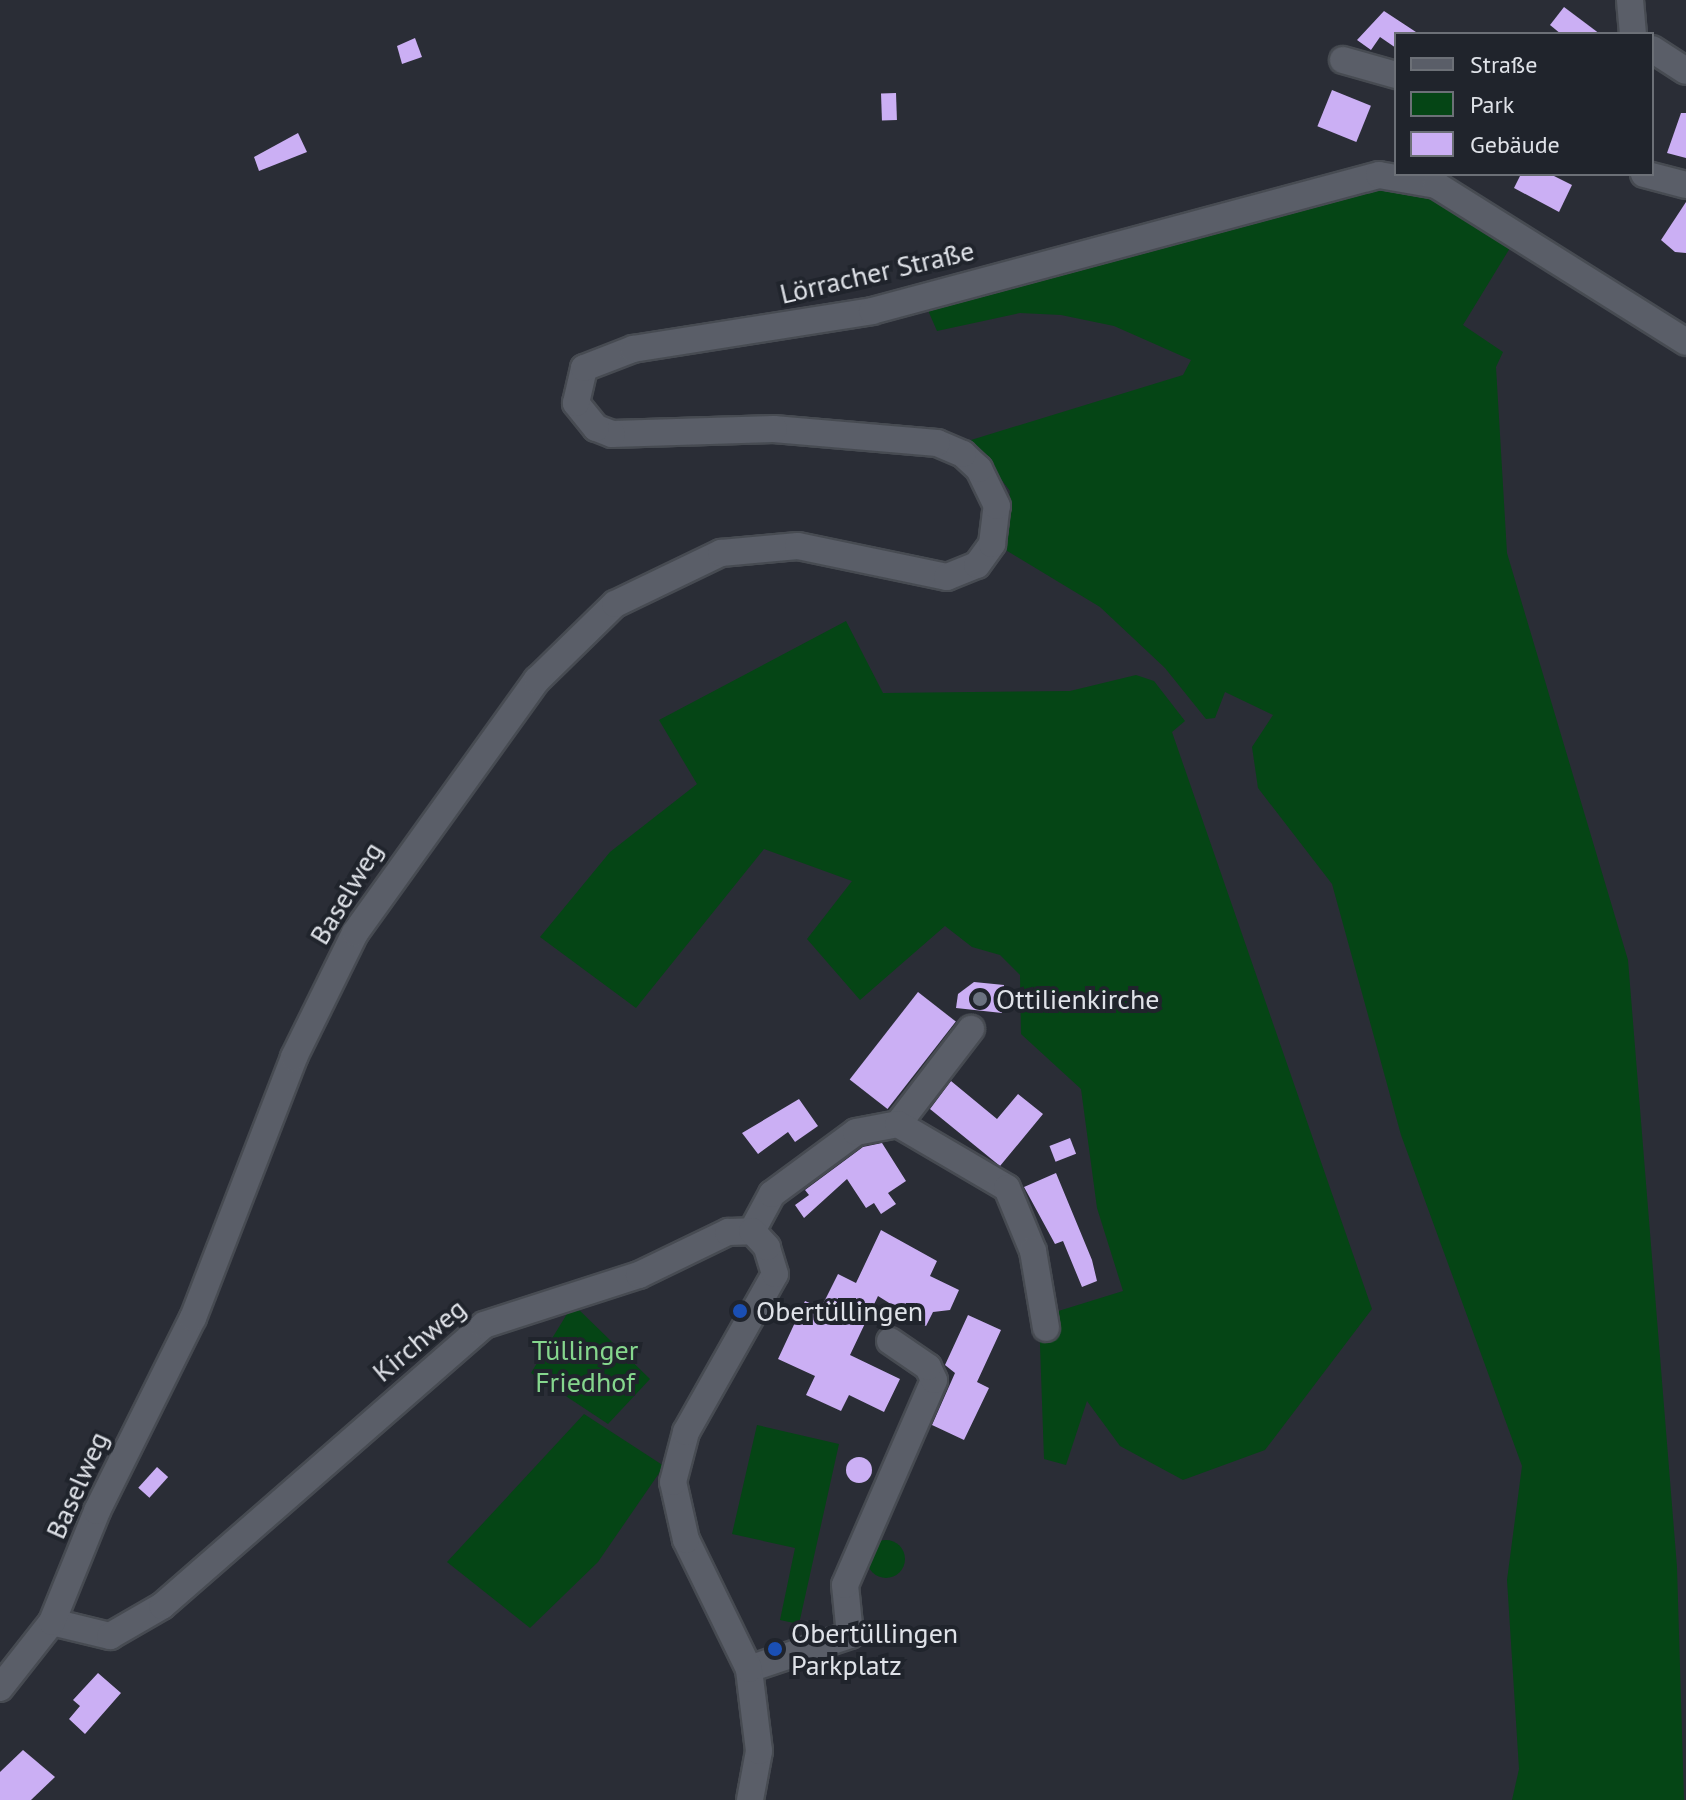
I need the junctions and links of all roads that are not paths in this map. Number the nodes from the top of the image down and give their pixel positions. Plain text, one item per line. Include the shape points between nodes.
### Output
1 (1630, 0) edge
2 (1633, 32) edge
3 (1654, 50) edge
4 (1343, 60) dead end
5 (1686, 71) edge
6 (1394, 74) edge
7 (1652, 176) edge
8 (1686, 185) edge
9 (1686, 342) edge
10 (984, 556) joint
11 (971, 1029) dead end
12 (898, 1124) junction
13 (752, 1231) junction
14 (1046, 1328) dead end
15 (890, 1341) dead end
16 (52, 1622) junction
17 (749, 1669) junction
18 (0, 1688) edge
19 (750, 1800) edge

1 - 2 street
3 - 5 street
4 - 6 street
7 - 8 street
9 - 10 street, Lörracher Straße via 1436,185 1379,175 872,311 633,349 600,358 579,377 576,403 583,417 612,434 774,429 937,443 963,454 979,469 997,506
10 - 16 street, Baselweg via 947,577 798,546 721,553 615,604 537,680 397,865 319,1003 193,1318 97,1511
11 - 12 street
12 - 13 street via 856,1132 772,1194
12 - 14 street via 1007,1188 1033,1251
13 - 16 street, Kirchweg via 740,1228 639,1275 484,1325 162,1606 110,1636
13 - 17 street via 773,1258 775,1274 686,1432 673,1482 686,1540
15 - 17 street via 928,1367 934,1380 845,1585 850,1635
16 - 18 street, Baselweg
17 - 19 street via 759,1751

